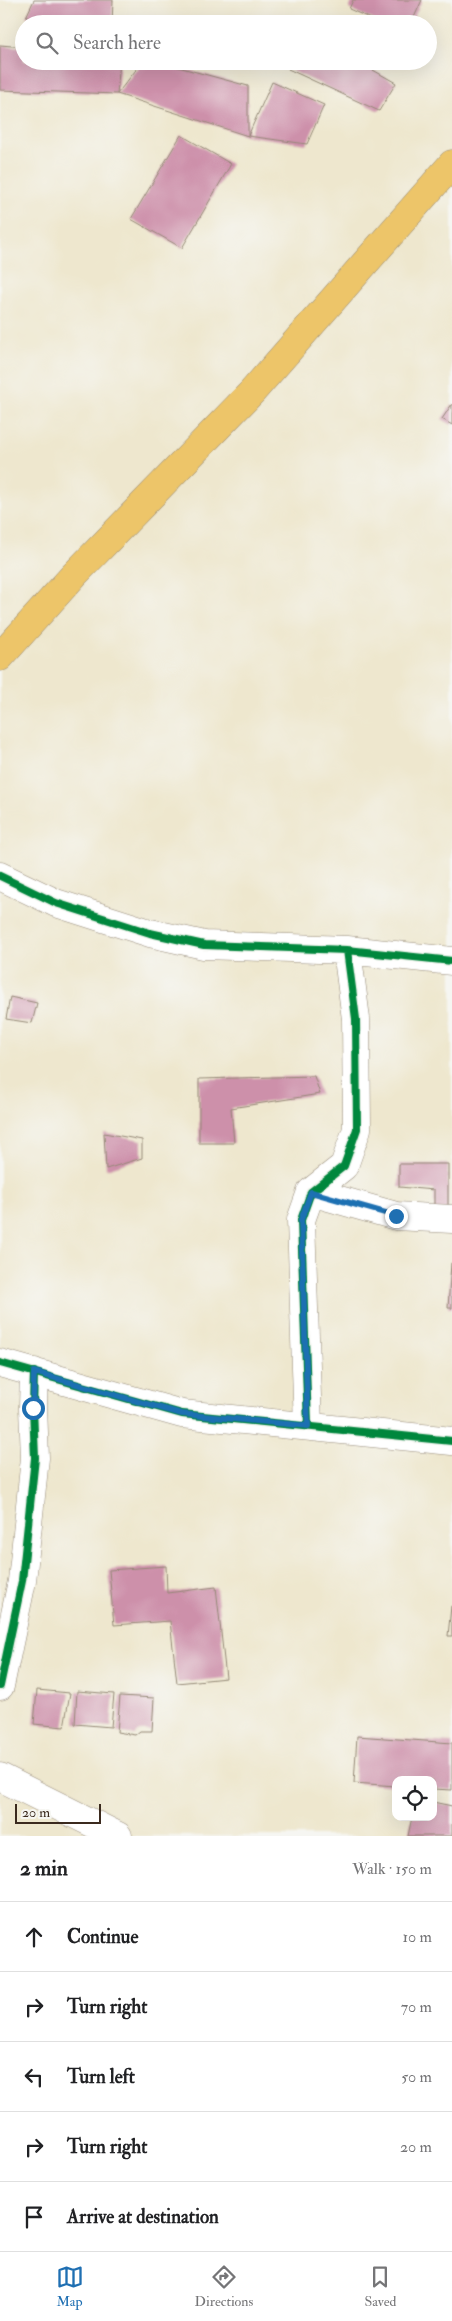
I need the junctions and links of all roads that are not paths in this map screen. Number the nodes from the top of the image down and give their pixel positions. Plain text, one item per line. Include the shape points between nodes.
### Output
1 (452, 164) edge
2 (0, 657) edge
3 (0, 876) edge
4 (347, 950) junction
5 (452, 961) edge
6 (311, 1192) junction
7 (452, 1219) edge
8 (0, 1363) edge
9 (34, 1372) junction
10 (308, 1426) junction
11 (452, 1441) edge
12 (0, 1686) edge
13 (0, 1777) edge
14 (118, 1836) edge

1 - 2 main road via 252,392 74,575
3 - 4 street via 56,903 150,933 204,945
4 - 5 street
4 - 6 street via 356,1020 357,1129 344,1166
6 - 7 street via 396,1216
6 - 10 street via 301,1220
8 - 9 street
9 - 10 street via 182,1414
9 - 12 street via 36,1458 22,1581
10 - 11 street
13 - 14 street

